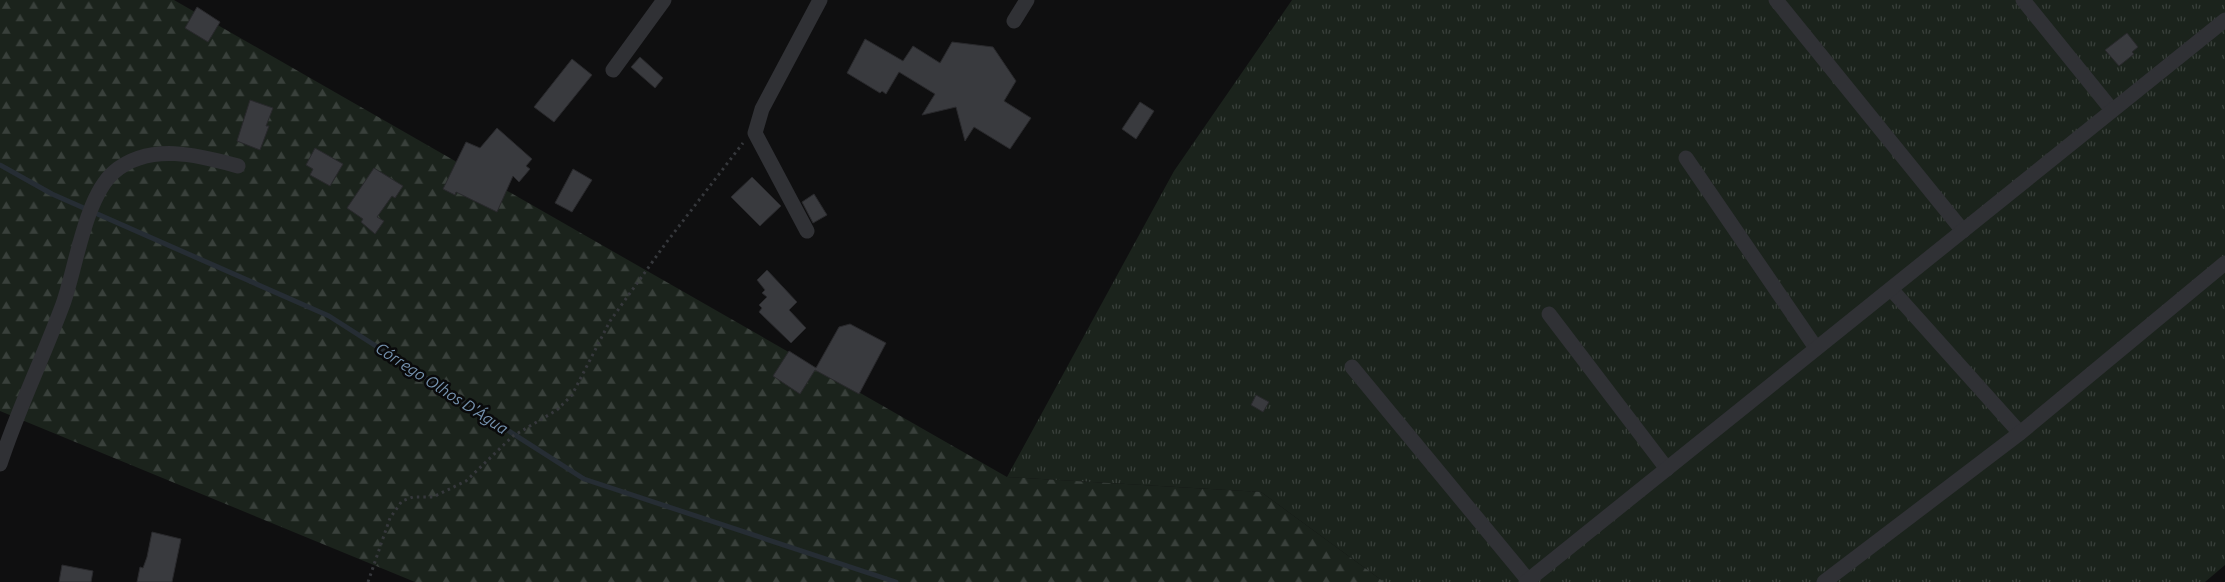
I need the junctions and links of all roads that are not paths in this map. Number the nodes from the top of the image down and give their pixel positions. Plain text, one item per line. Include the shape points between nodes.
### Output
1 (664, 0) edge
2 (820, 0) edge
3 (1027, 0) edge
4 (1776, 0) edge
5 (2023, 0) edge
6 (2225, 20) edge
7 (1014, 22) dead end
8 (613, 70) dead end
9 (2112, 110) junction
10 (1686, 158) dead end
11 (238, 166) dead end
12 (808, 231) dead end
13 (1963, 231) junction
14 (2225, 263) edge
15 (1890, 289) junction
16 (1548, 314) dead end
17 (1816, 348) junction
18 (1352, 367) dead end
19 (2020, 434) junction
20 (0, 464) edge
21 (1667, 468) junction
22 (1527, 581) edge
23 (1824, 582) edge

1 - 8 street
2 - 12 street via 762,109 755,133
3 - 7 street
4 - 13 street
5 - 9 street
6 - 9 street
9 - 13 street
10 - 17 street
11 - 20 street via 210,158 155,154 133,161 115,171 106,181 95,197 63,304
13 - 15 street
14 - 19 street
15 - 17 street
15 - 19 street
16 - 21 street
17 - 21 street
18 - 22 street
19 - 23 street
21 - 22 street

